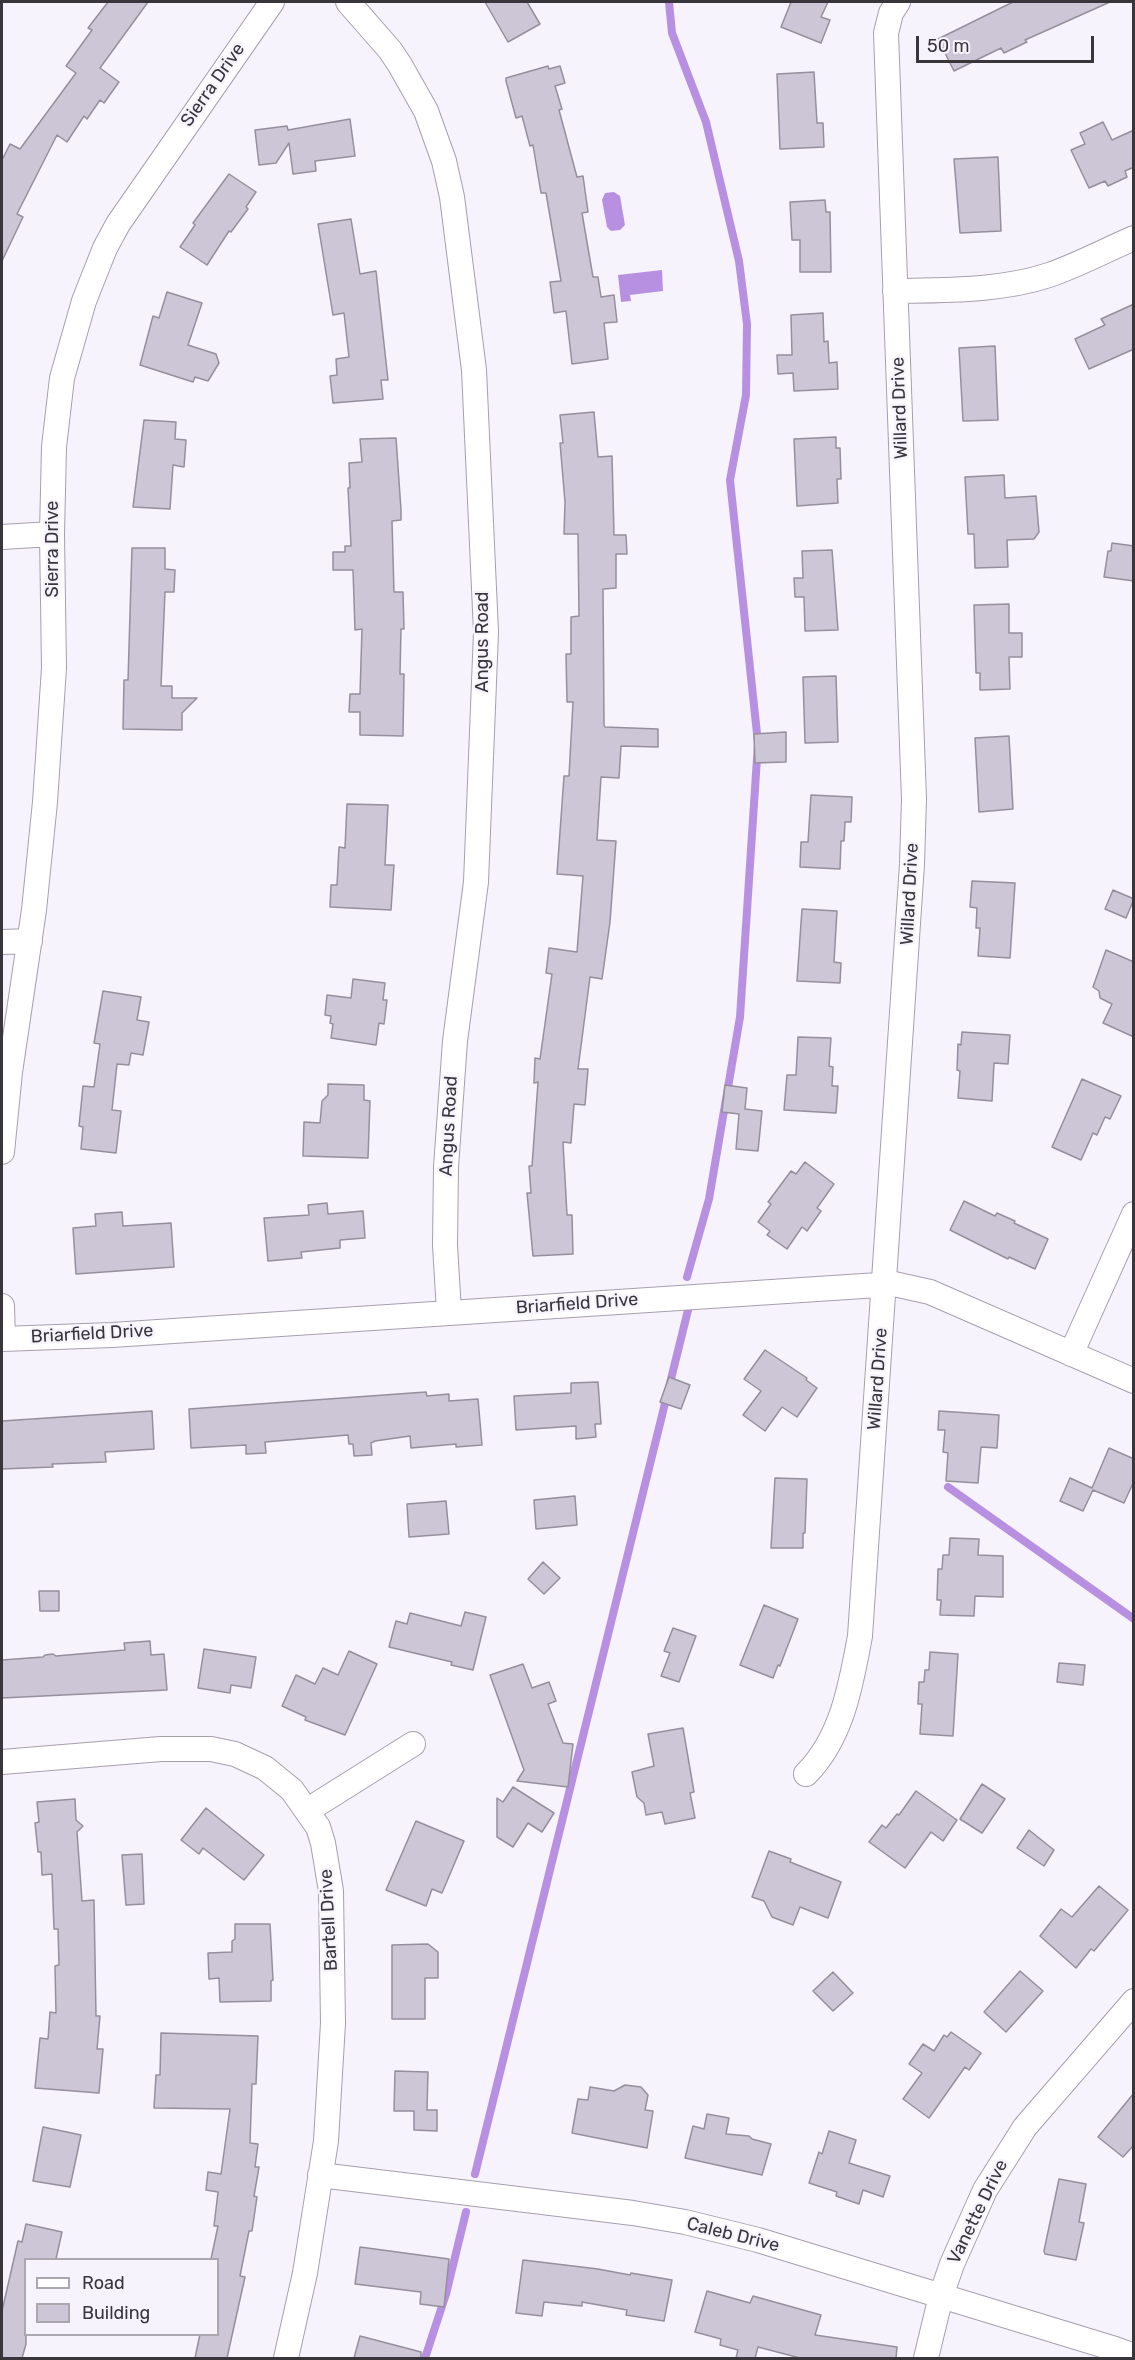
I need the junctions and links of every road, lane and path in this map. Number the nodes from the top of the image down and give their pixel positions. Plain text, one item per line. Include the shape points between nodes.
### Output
1 (272, 2) edge
2 (348, 2) edge
3 (898, 2) edge
4 (1134, 238) edge
5 (895, 291) junction
6 (52, 534) junction
7 (2, 537) edge
8 (30, 940) junction
9 (2, 942) edge
10 (2, 1152) edge
11 (1134, 1214) edge
12 (885, 1285) junction
13 (2, 1306) edge
14 (449, 1312) junction
15 (2, 1339) edge
16 (1071, 1354) junction
17 (1134, 1381) edge
18 (413, 1744) dead end
19 (2, 1762) edge
20 (806, 1774) dead end
21 (308, 1810) junction
22 (1134, 2001) edge
23 (320, 2175) junction
24 (941, 2296) junction
25 (1134, 2356) edge
26 (286, 2358) edge
27 (926, 2358) edge

1 - 6 street, Sierra Drive via 134,198 105,248 84,301 62,378 54,447
2 - 14 street, Angus Road via 395,57 426,111 444,161 474,370 486,632 476,882 454,1051 446,1167
3 - 5 street, Willard Drive via 886,33
4 - 5 street via 1050,275 1024,281 995,287
5 - 12 street, Willard Drive via 914,799
6 - 7 street
6 - 8 street, Sierra Drive via 54,668
8 - 9 street
8 - 10 street, Sierra Drive
11 - 16 street
12 - 14 street, Briarfield Drive
12 - 16 street, Briarfield Drive via 930,1292
12 - 20 street, Willard Drive via 860,1636 842,1712 829,1745
13 - 15 street
14 - 15 street, Briarfield Drive
16 - 17 street, Briarfield Drive
18 - 21 street
19 - 21 street, Bartell Drive via 161,1749 211,1749 235,1754 265,1768 292,1790
21 - 23 street, Bartell Drive via 323,1843 331,1891 333,2023 326,2141
22 - 24 street, Vanette Drive via 1036,2114 1005,2157 985,2190
23 - 24 street, Caleb Drive via 685,2222
23 - 26 street, Bartell Drive via 305,2273
24 - 25 street, Caleb Drive
24 - 27 street, Vanette Drive

